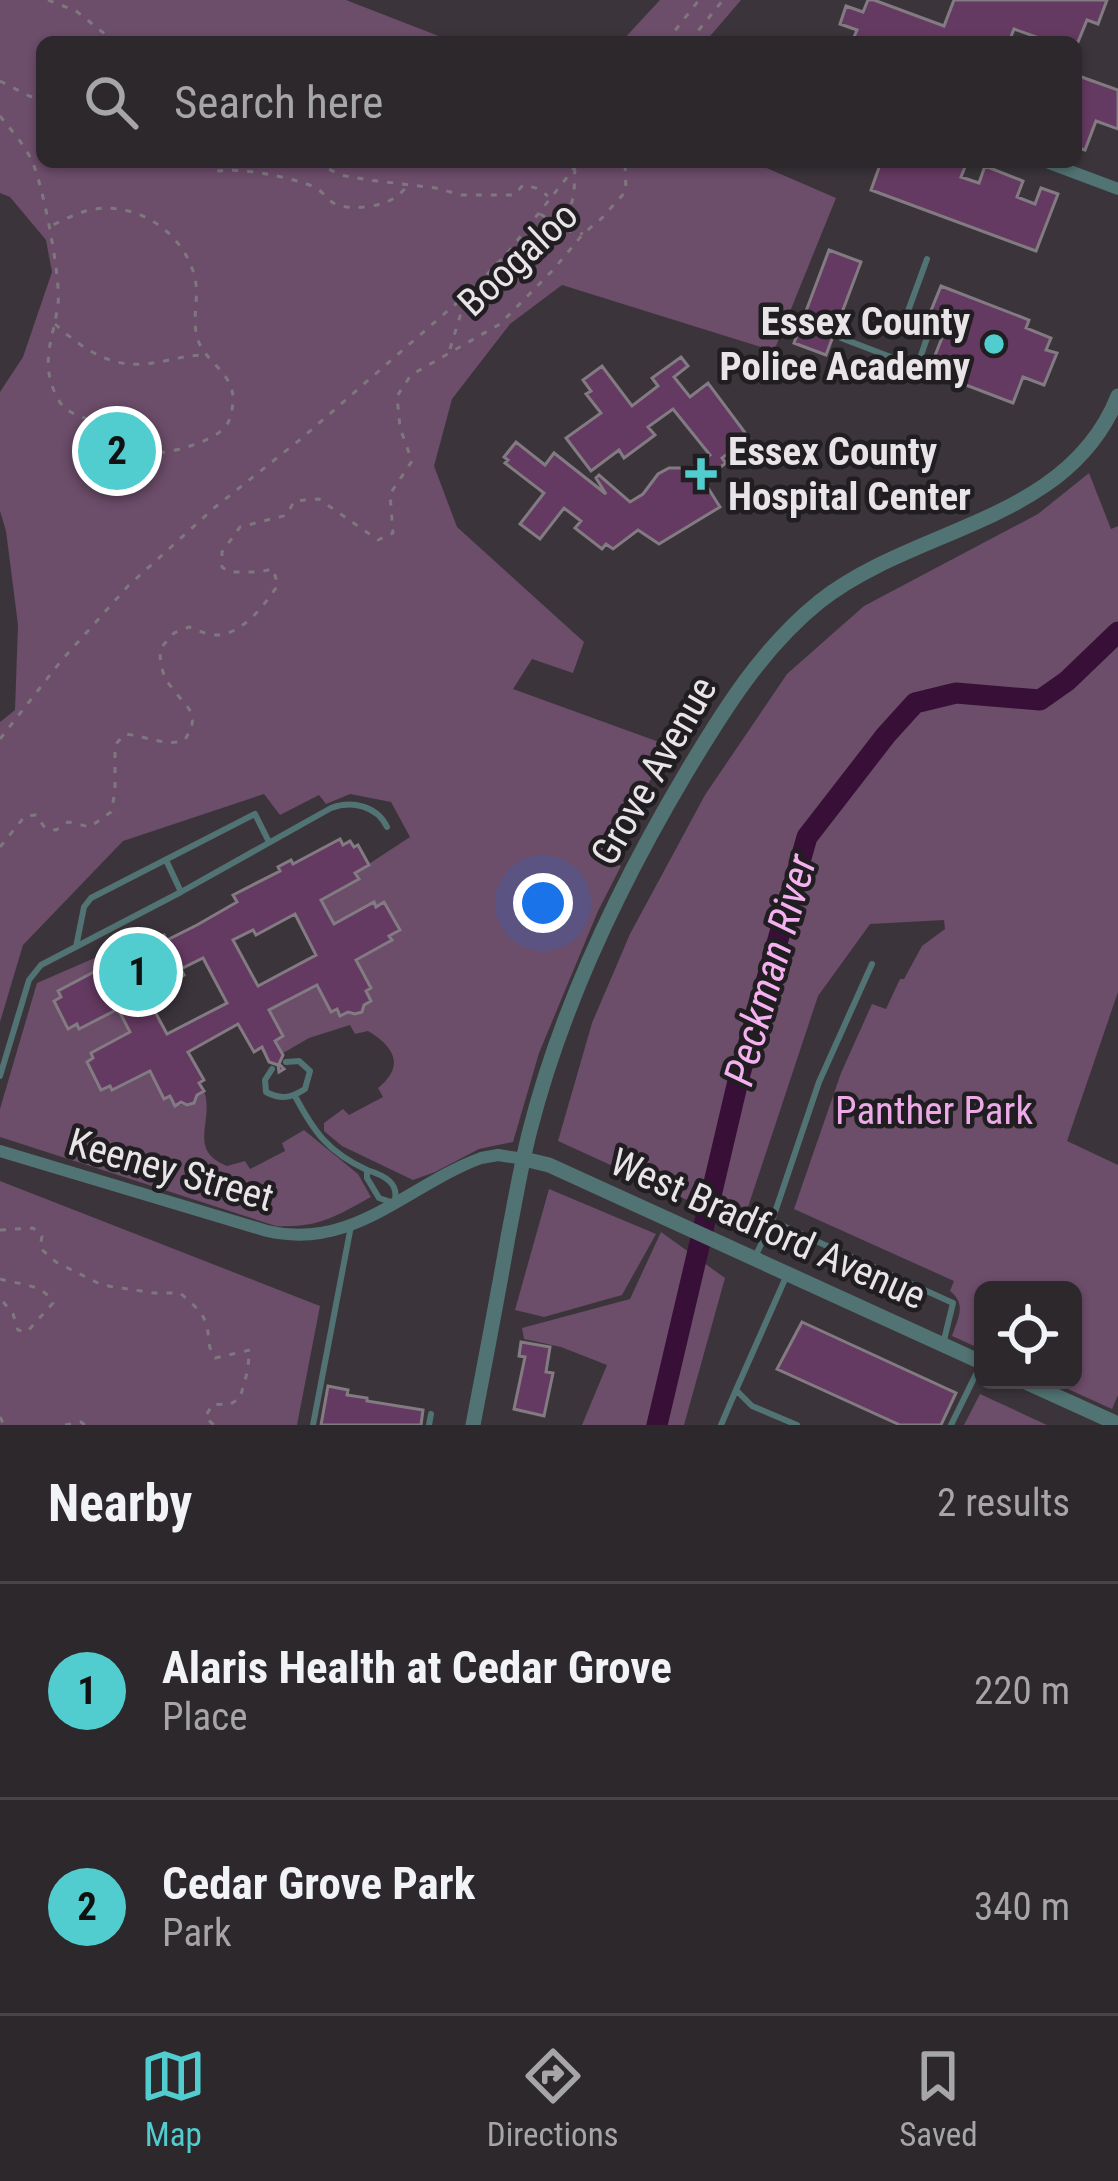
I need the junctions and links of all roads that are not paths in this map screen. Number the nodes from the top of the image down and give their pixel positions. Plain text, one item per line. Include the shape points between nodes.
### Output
1 (1062, 168) edge
2 (1118, 189) edge
3 (927, 259) dead end
4 (841, 338) dead end
5 (1118, 396) edge
6 (387, 827) dead end
7 (270, 842) junction
8 (166, 860) junction
9 (181, 892) junction
10 (76, 946) junction
11 (872, 964) dead end
12 (286, 1062) dead end
13 (272, 1070) dead end
14 (0, 1076) edge
15 (295, 1096) junction
16 (0, 1151) edge
17 (524, 1159) junction
18 (367, 1170) junction
19 (394, 1203) junction
20 (772, 1221) junction
21 (351, 1226) junction
22 (754, 1258) junction
23 (788, 1274) junction
24 (942, 1344) junction
25 (974, 1358) edge
26 (974, 1380) edge
27 (1042, 1389) edge
28 (736, 1390) junction
29 (767, 1412) junction
30 (431, 1414) dead end
31 (1118, 1422) edge
32 (313, 1425) edge
33 (429, 1425) edge
34 (473, 1425) edge
35 (721, 1425) edge
36 (761, 1425) edge
37 (797, 1425) edge
38 (951, 1425) edge

1 - 2 street
3 - 4 lane via 904,322 929,332 917,367
5 - 17 street, Grove Avenue via 1094,437 1040,491 856,576 786,631 745,680 634,864 566,1018
6 - 7 lane via 382,817 344,803
7 - 8 lane via 255,814
7 - 9 lane
8 - 9 lane
8 - 10 lane via 92,898
9 - 10 lane
10 - 14 lane via 29,980
11 - 20 lane via 819,1082
12 - 15 lane via 299,1060 310,1071
13 - 15 lane via 266,1092
15 - 18 lane via 319,1138
16 - 21 street, Keeney Street via 280,1234
17 - 19 street, Keeney Street via 481,1158
17 - 22 street, West Bradford Avenue
17 - 34 street, Grove Avenue
18 - 19 lane via 379,1198
18 - 19 lane via 393,1184
19 - 21 street, Keeney Street
20 - 22 lane
20 - 24 lane via 953,1303
21 - 32 lane
22 - 23 street, West Bradford Avenue
23 - 24 street, West Bradford Avenue
23 - 28 lane
24 - 25 street, West Bradford Avenue
26 - 38 lane
27 - 31 street
28 - 29 lane
28 - 35 lane
29 - 36 lane
29 - 37 lane
30 - 33 lane

